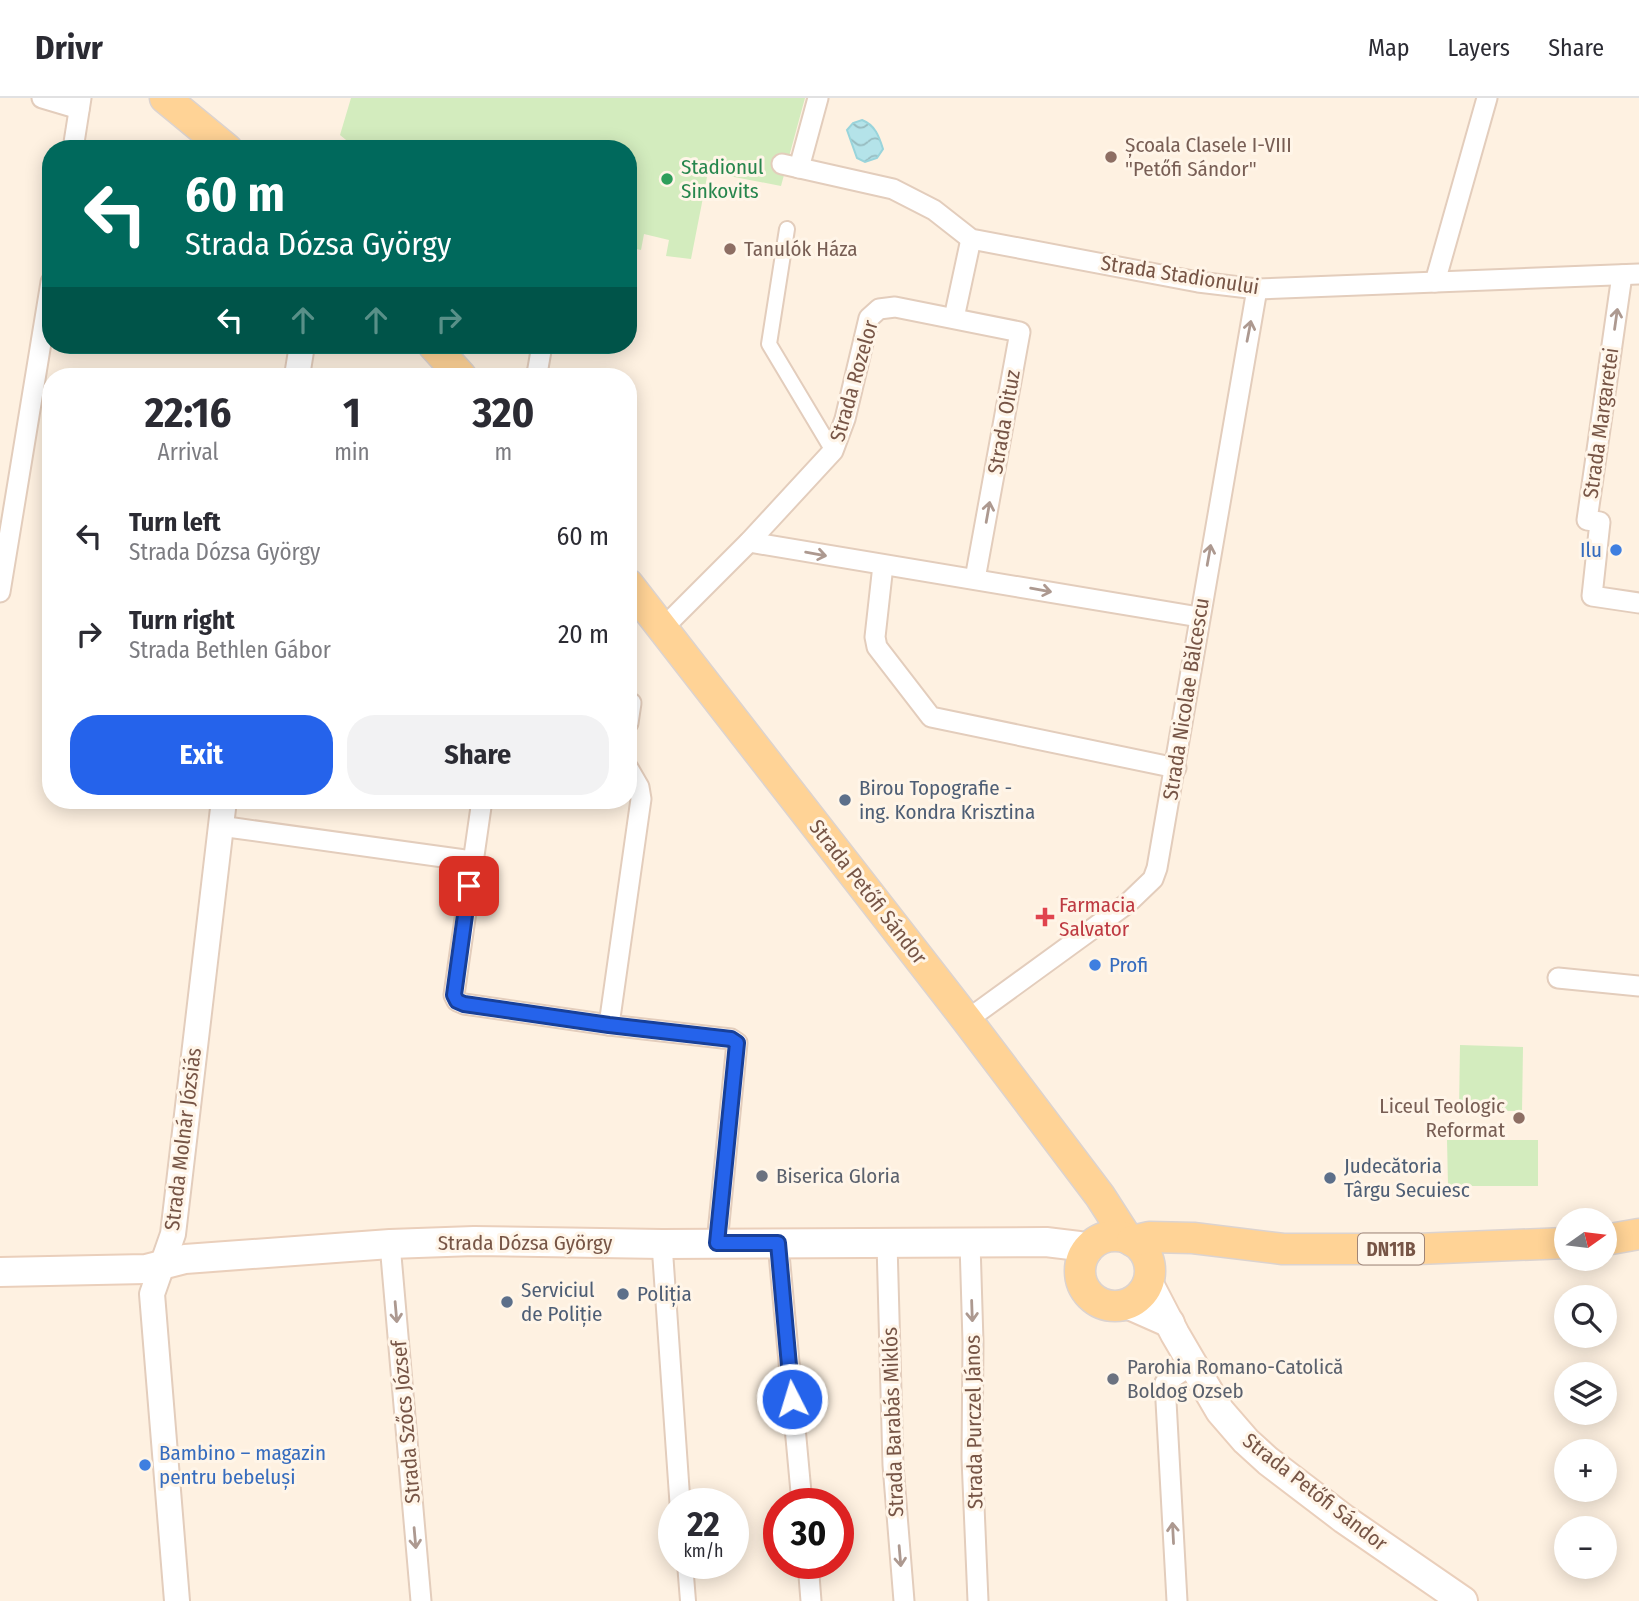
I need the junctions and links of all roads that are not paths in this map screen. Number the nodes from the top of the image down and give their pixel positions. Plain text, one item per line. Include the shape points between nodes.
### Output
1 (41, 98) edge
2 (165, 98) edge
3 (818, 98) edge
4 (1488, 98) edge
5 (80, 104) edge
6 (74, 140) edge
7 (216, 140) edge
8 (787, 229) dead end
9 (971, 239) junction
10 (1630, 275) edge
11 (1435, 282) junction
12 (1257, 289) junction
13 (954, 318) junction
14 (42, 337) edge
15 (441, 354) edge
16 (454, 368) edge
17 (834, 451) junction
18 (749, 542) junction
19 (883, 565) junction
20 (975, 579) junction
21 (0, 592) edge
22 (637, 596) edge
23 (1639, 603) edge
24 (1199, 617) junction
25 (662, 629) junction
26 (1176, 768) junction
27 (637, 784) edge
28 (223, 809) edge
29 (481, 809) edge
30 (220, 825) junction
31 (472, 861) junction
32 (1558, 978) dead end
33 (1639, 986) edge
34 (967, 1020) junction
35 (609, 1025) junction
36 (1103, 1203) junction
37 (1639, 1234) edge
38 (1617, 1238) edge
39 (1129, 1240) junction
40 (1217, 1242) junction
41 (717, 1243) junction
42 (778, 1243) junction
43 (887, 1243) junction
44 (970, 1243) junction
45 (1554, 1243) edge
46 (390, 1244) junction
47 (662, 1244) junction
48 (1088, 1255) junction
49 (161, 1266) junction
50 (0, 1272) edge
51 (1149, 1279) junction
52 (1128, 1304) junction
53 (1170, 1323) junction
54 (1193, 1364) junction
55 (679, 1488) edge
56 (801, 1488) edge
57 (686, 1579) edge
58 (809, 1579) edge
59 (177, 1601) edge
60 (421, 1601) edge
61 (688, 1601) edge
62 (811, 1601) edge
63 (904, 1601) edge
64 (978, 1601) edge
65 (1177, 1601) edge
66 (1462, 1601) edge

1 - 5 street
2 - 7 main road
3 - 9 street, Strada Stadionului via 791,166 893,189 934,210
4 - 11 street
5 - 6 street
8 - 17 street via 769,344
9 - 12 street, Strada Stadionului
9 - 13 street
10 - 11 street, Strada Stadionului
23 -> 10 street, Strada Margaretei via 1592,596 1601,522 1587,520
11 - 12 street, Strada Stadionului
24 -> 12 street, Strada Nicolae Bălcescu
13 - 17 street, Strada Rozelor via 895,307 873,313 865,327
20 -> 13 street, Strada Oituz via 1020,332
14 - 21 street
15 - 16 main road
17 - 18 street, Strada Rozelor
18 -> 19 street
18 - 25 street, Strada Rozelor
19 - 20 street
19 - 26 street via 877,647 931,717
20 -> 24 street
22 - 25 main road, Strada Petőfi Sándor
24 - 26 street, Strada Nicolae Bălcescu
25 - 34 main road, Strada Petőfi Sándor
26 - 34 street, Strada Nicolae Bălcescu via 1153,879
27 - 35 street via 640,799
28 - 30 street, Strada Molnár Józsiás
29 - 31 street
30 - 31 street
30 - 49 street, Strada Molnár Józsiás via 173,1234
31 - 35 street via 454,995 457,1001
32 - 33 street
34 - 36 main road, Strada Petőfi Sándor
35 - 41 street via 737,1043
36 - 39 main road, Strada Petőfi Sándor
36 - 48 main road
37 - 38 main road
39 - 40 main road, DN11B
39 - 48 main road via 1105,1238
39 - 51 main road via 1144,1252
40 - 45 main road, DN11B via 1283,1249
40 - 51 main road, DN11B via 1174,1254
41 - 42 main road, Strada Dózsa György
41 - 47 main road, Strada Dózsa György
42 - 43 main road, Strada Dózsa György
42 - 56 street
43 - 44 main road, Strada Dózsa György
43 -> 63 street, Strada Barabás Miklós via 893,1465
44 - 48 main road, Strada Dózsa György via 1053,1243 1079,1246
44 -> 64 street, Strada Purczel János
46 - 47 main road, Strada Dózsa György
46 - 49 main road, Strada Dózsa György via 177,1260
46 -> 60 street, Strada Szőcs József
47 - 55 street
48 - 52 main road via 1087,1292 1116,1306
49 - 50 main road, Strada Dózsa György via 123,1271
49 - 59 street, Strada Molnár Józsiás via 152,1294
51 - 52 main road
51 - 53 main road, Strada Petőfi Sándor
52 - 53 main road
53 - 54 main road, Strada Petőfi Sándor
65 -> 54 street via 1165,1383
54 - 66 main road, Strada Petőfi Sándor via 1232,1426 1268,1461
57 - 61 street
58 - 62 street

